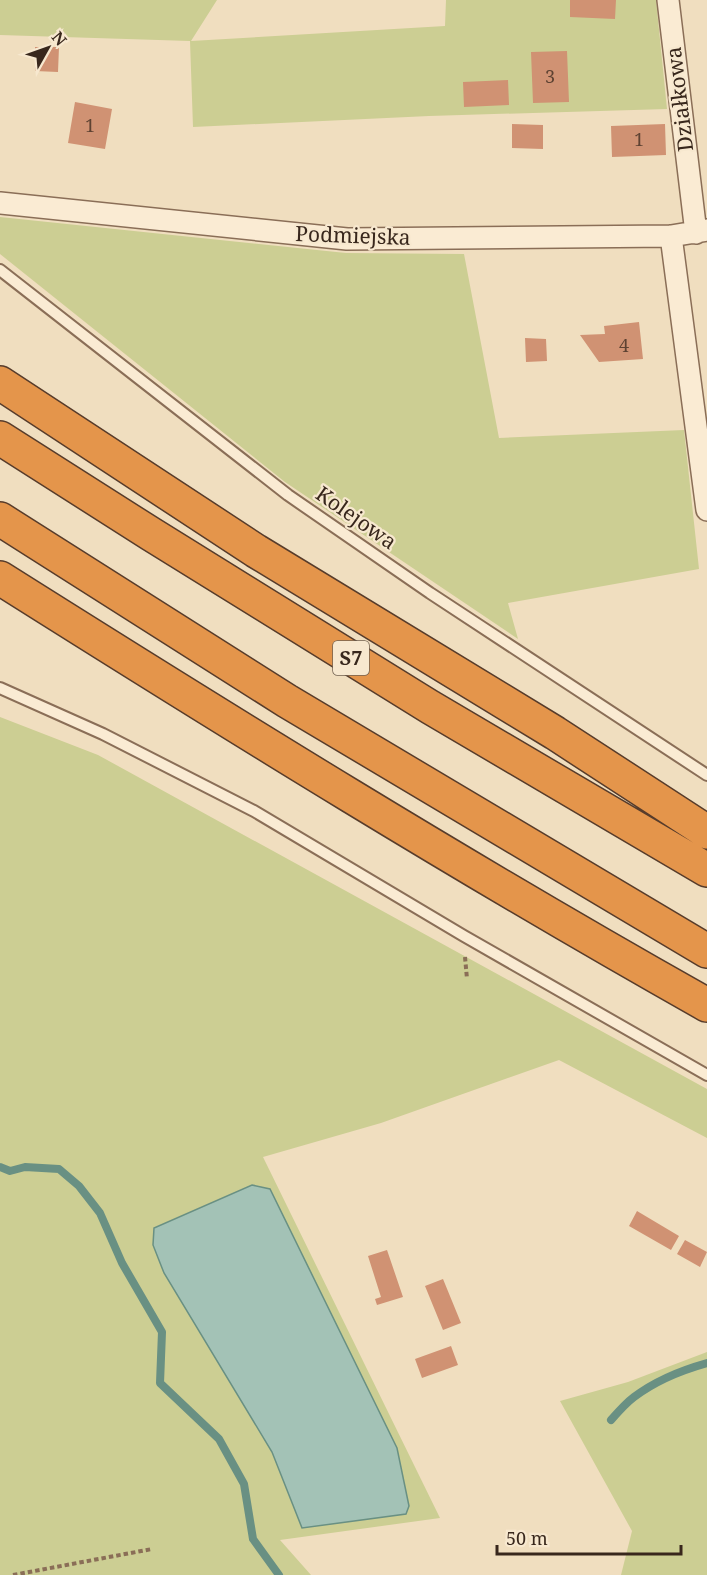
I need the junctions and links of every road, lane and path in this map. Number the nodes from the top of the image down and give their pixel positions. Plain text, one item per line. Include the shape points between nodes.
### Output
1 (668, 0) edge
2 (0, 203) edge
3 (701, 232) edge
4 (671, 236) junction
5 (0, 270) edge
6 (0, 383) edge
7 (0, 438) edge
8 (707, 510) edge
9 (0, 519) edge
10 (0, 578) edge
11 (0, 594) edge
12 (93, 637) junction
13 (0, 688) edge
14 (707, 776) edge
15 (707, 832) edge
16 (707, 870) edge
17 (707, 951) edge
18 (707, 1005) edge
19 (707, 1075) edge
20 (152, 1549) dead end
21 (13, 1575) edge

1 - 3 street, Działkowa
2 - 4 street, Podmiejska via 347,239
3 - 4 street, Podmiejska
4 - 8 street
5 - 14 lane, Kolejowa via 288,495
6 - 15 highway via 256,551 555,733
7 - 16 highway, S7 via 430,707
9 - 17 highway via 287,701
10 - 12 highway
11 - 12 highway
12 - 18 highway via 442,851
13 - 19 lane via 103,734 254,811
20 - 21 path

